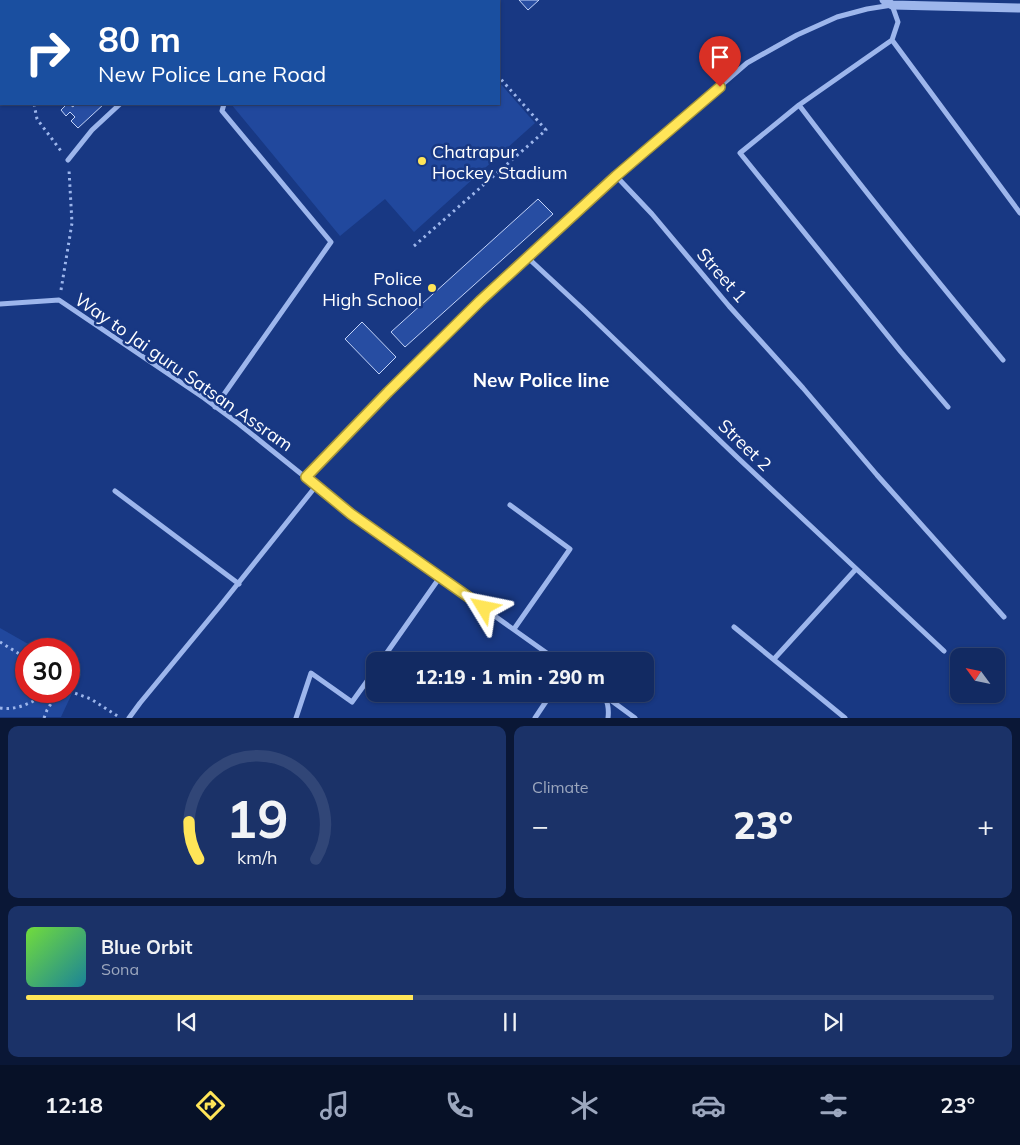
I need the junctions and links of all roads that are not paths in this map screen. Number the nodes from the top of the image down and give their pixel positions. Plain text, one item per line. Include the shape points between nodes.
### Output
1 (884, 0) edge
2 (892, 5) junction
3 (1020, 8) edge
4 (892, 40) junction
5 (119, 105) edge
6 (224, 105) edge
7 (799, 106) junction
8 (68, 160) road end
9 (616, 176) junction
10 (1020, 213) edge
11 (528, 258) junction
12 (0, 304) edge
13 (1003, 360) dead end
14 (215, 407) junction
15 (948, 407) dead end
16 (306, 477) junction
17 (316, 486) junction
18 (115, 491) dead end
19 (510, 505) dead end
20 (856, 569) junction
21 (440, 577) junction
22 (239, 584) junction
23 (1004, 617) dead end
24 (734, 628) dead end
25 (514, 629) junction
26 (944, 651) dead end
27 (387, 652) edge
28 (546, 652) edge
29 (774, 659) junction
30 (366, 683) edge
31 (546, 702) edge
32 (605, 702) edge
33 (613, 702) edge
34 (129, 718) edge
35 (296, 718) edge
36 (535, 718) edge
37 (608, 718) edge
38 (635, 718) edge
39 (845, 718) edge

1 - 2 street
2 - 3 street
2 - 4 street via 898,22
2 - 9 street via 837,17 748,63
4 - 7 street
4 - 10 street
5 - 8 street via 92,130
6 - 14 street via 222,111 331,242
7 - 13 street
7 - 15 street via 740,153
9 - 11 street
9 - 23 street, Street 1
11 - 16 street via 480,301
11 - 20 street, Street 2
12 - 14 street, Way to Jai guru Satsan Assram via 59,300
14 - 16 street, Way to Jai guru Satsan Assram
16 - 17 street, Way to Jai guru Satsan Assram
17 - 21 street, Way to Jai guru Satsan Assram
17 - 22 street
18 - 22 street
19 - 25 street via 570,548
20 - 26 street, Street 2
20 - 29 street
21 - 25 street, Way to Jai guru Satsan Assram
21 - 27 street
22 - 34 street
24 - 29 street
25 - 28 street, Way to Jai guru Satsan Assram
29 - 39 street
30 - 35 street via 352,702 312,673
31 - 36 street
32 - 37 street
33 - 38 street

